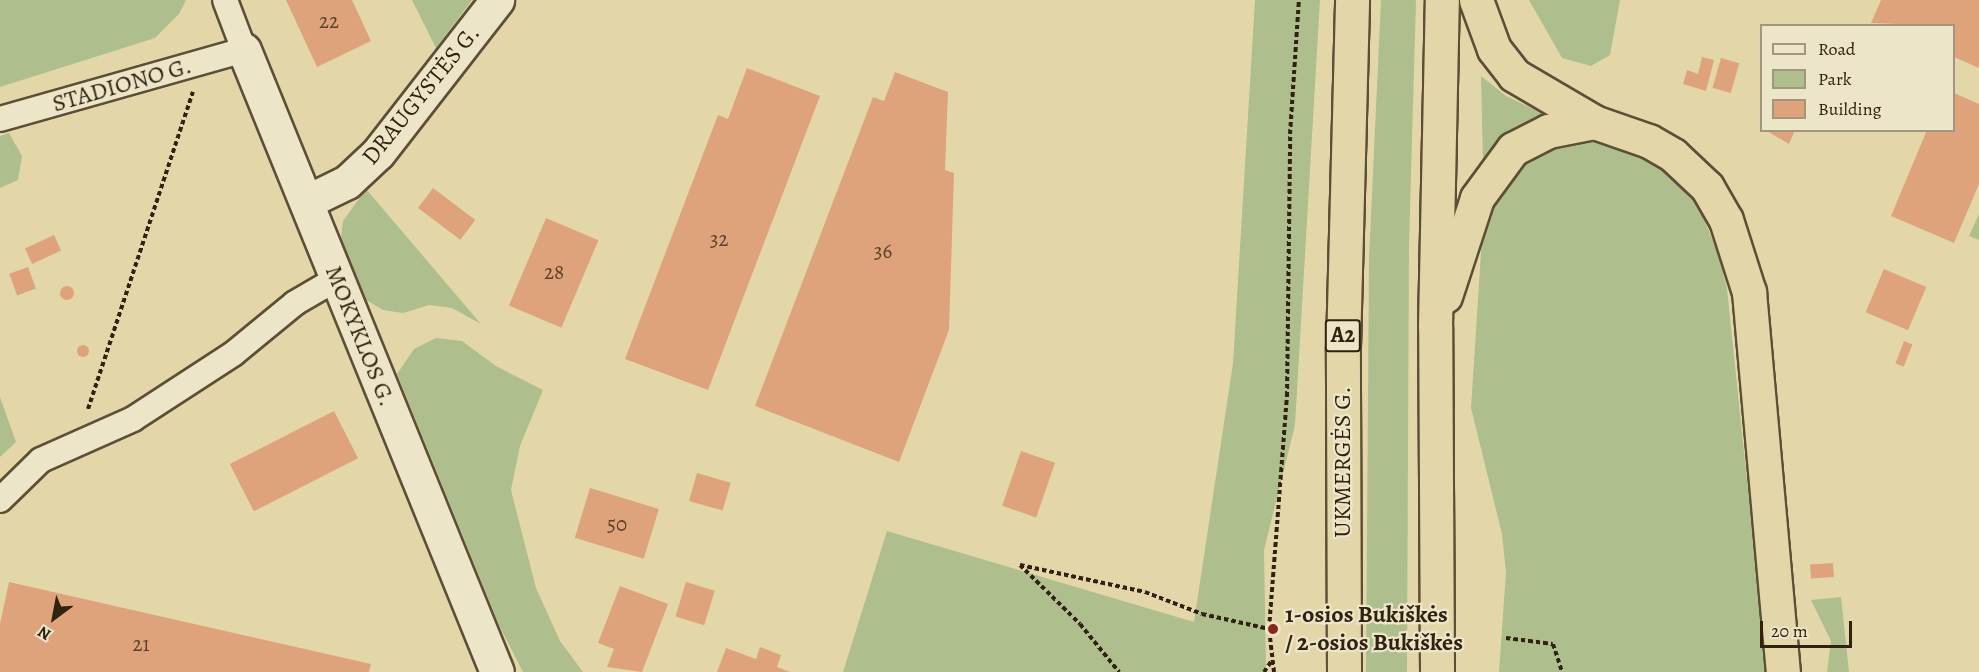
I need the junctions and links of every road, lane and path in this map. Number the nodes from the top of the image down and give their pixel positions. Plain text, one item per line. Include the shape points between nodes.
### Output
1 (225, 0) edge
2 (497, 0) edge
3 (1299, 0) edge
4 (1352, 0) edge
5 (1442, 0) edge
6 (1476, 0) edge
7 (244, 50) junction
8 (203, 62) junction
9 (0, 119) edge
10 (1594, 122) junction
11 (308, 201) junction
12 (336, 279) junction
13 (1435, 326) junction
14 (77, 441) junction
15 (0, 500) edge
16 (1269, 629) junction
17 (1506, 638) dead end
18 (1272, 660) junction
19 (497, 672) edge
20 (1119, 672) edge
21 (1264, 672) edge
22 (1274, 672) edge
23 (1344, 672) edge
24 (1437, 672) edge
25 (1562, 672) edge
26 (1783, 672) edge

1 - 7 street, MOKYKLOS G.
2 - 11 street, DRAUGYSTĖS G. via 378,153 347,182
3 - 16 path via 1290,134 1287,396
4 - 23 highway, UKMERGĖS G. / A2 via 1343,347
5 - 13 highway
6 - 10 highway via 1494,49 1514,75
7 - 8 street, STADIONO G.
7 - 11 street, MOKYKLOS G.
8 - 9 street, STADIONO G.
8 - 14 path
10 - 13 highway via 1530,138 1513,149 1494,172 1477,198
10 - 26 highway via 1649,141 1691,169 1726,220 1739,253 1749,292
11 - 12 street, MOKYKLOS G.
12 - 14 street via 295,303 233,354 142,413
12 - 19 street, MOKYKLOS G.
13 - 24 highway
14 - 15 street via 41,460
16 - 18 path
16 - 20 path via 1202,615 1145,592 1020,565 1080,624
17 - 25 path via 1553,644
18 - 21 path
18 - 22 path

